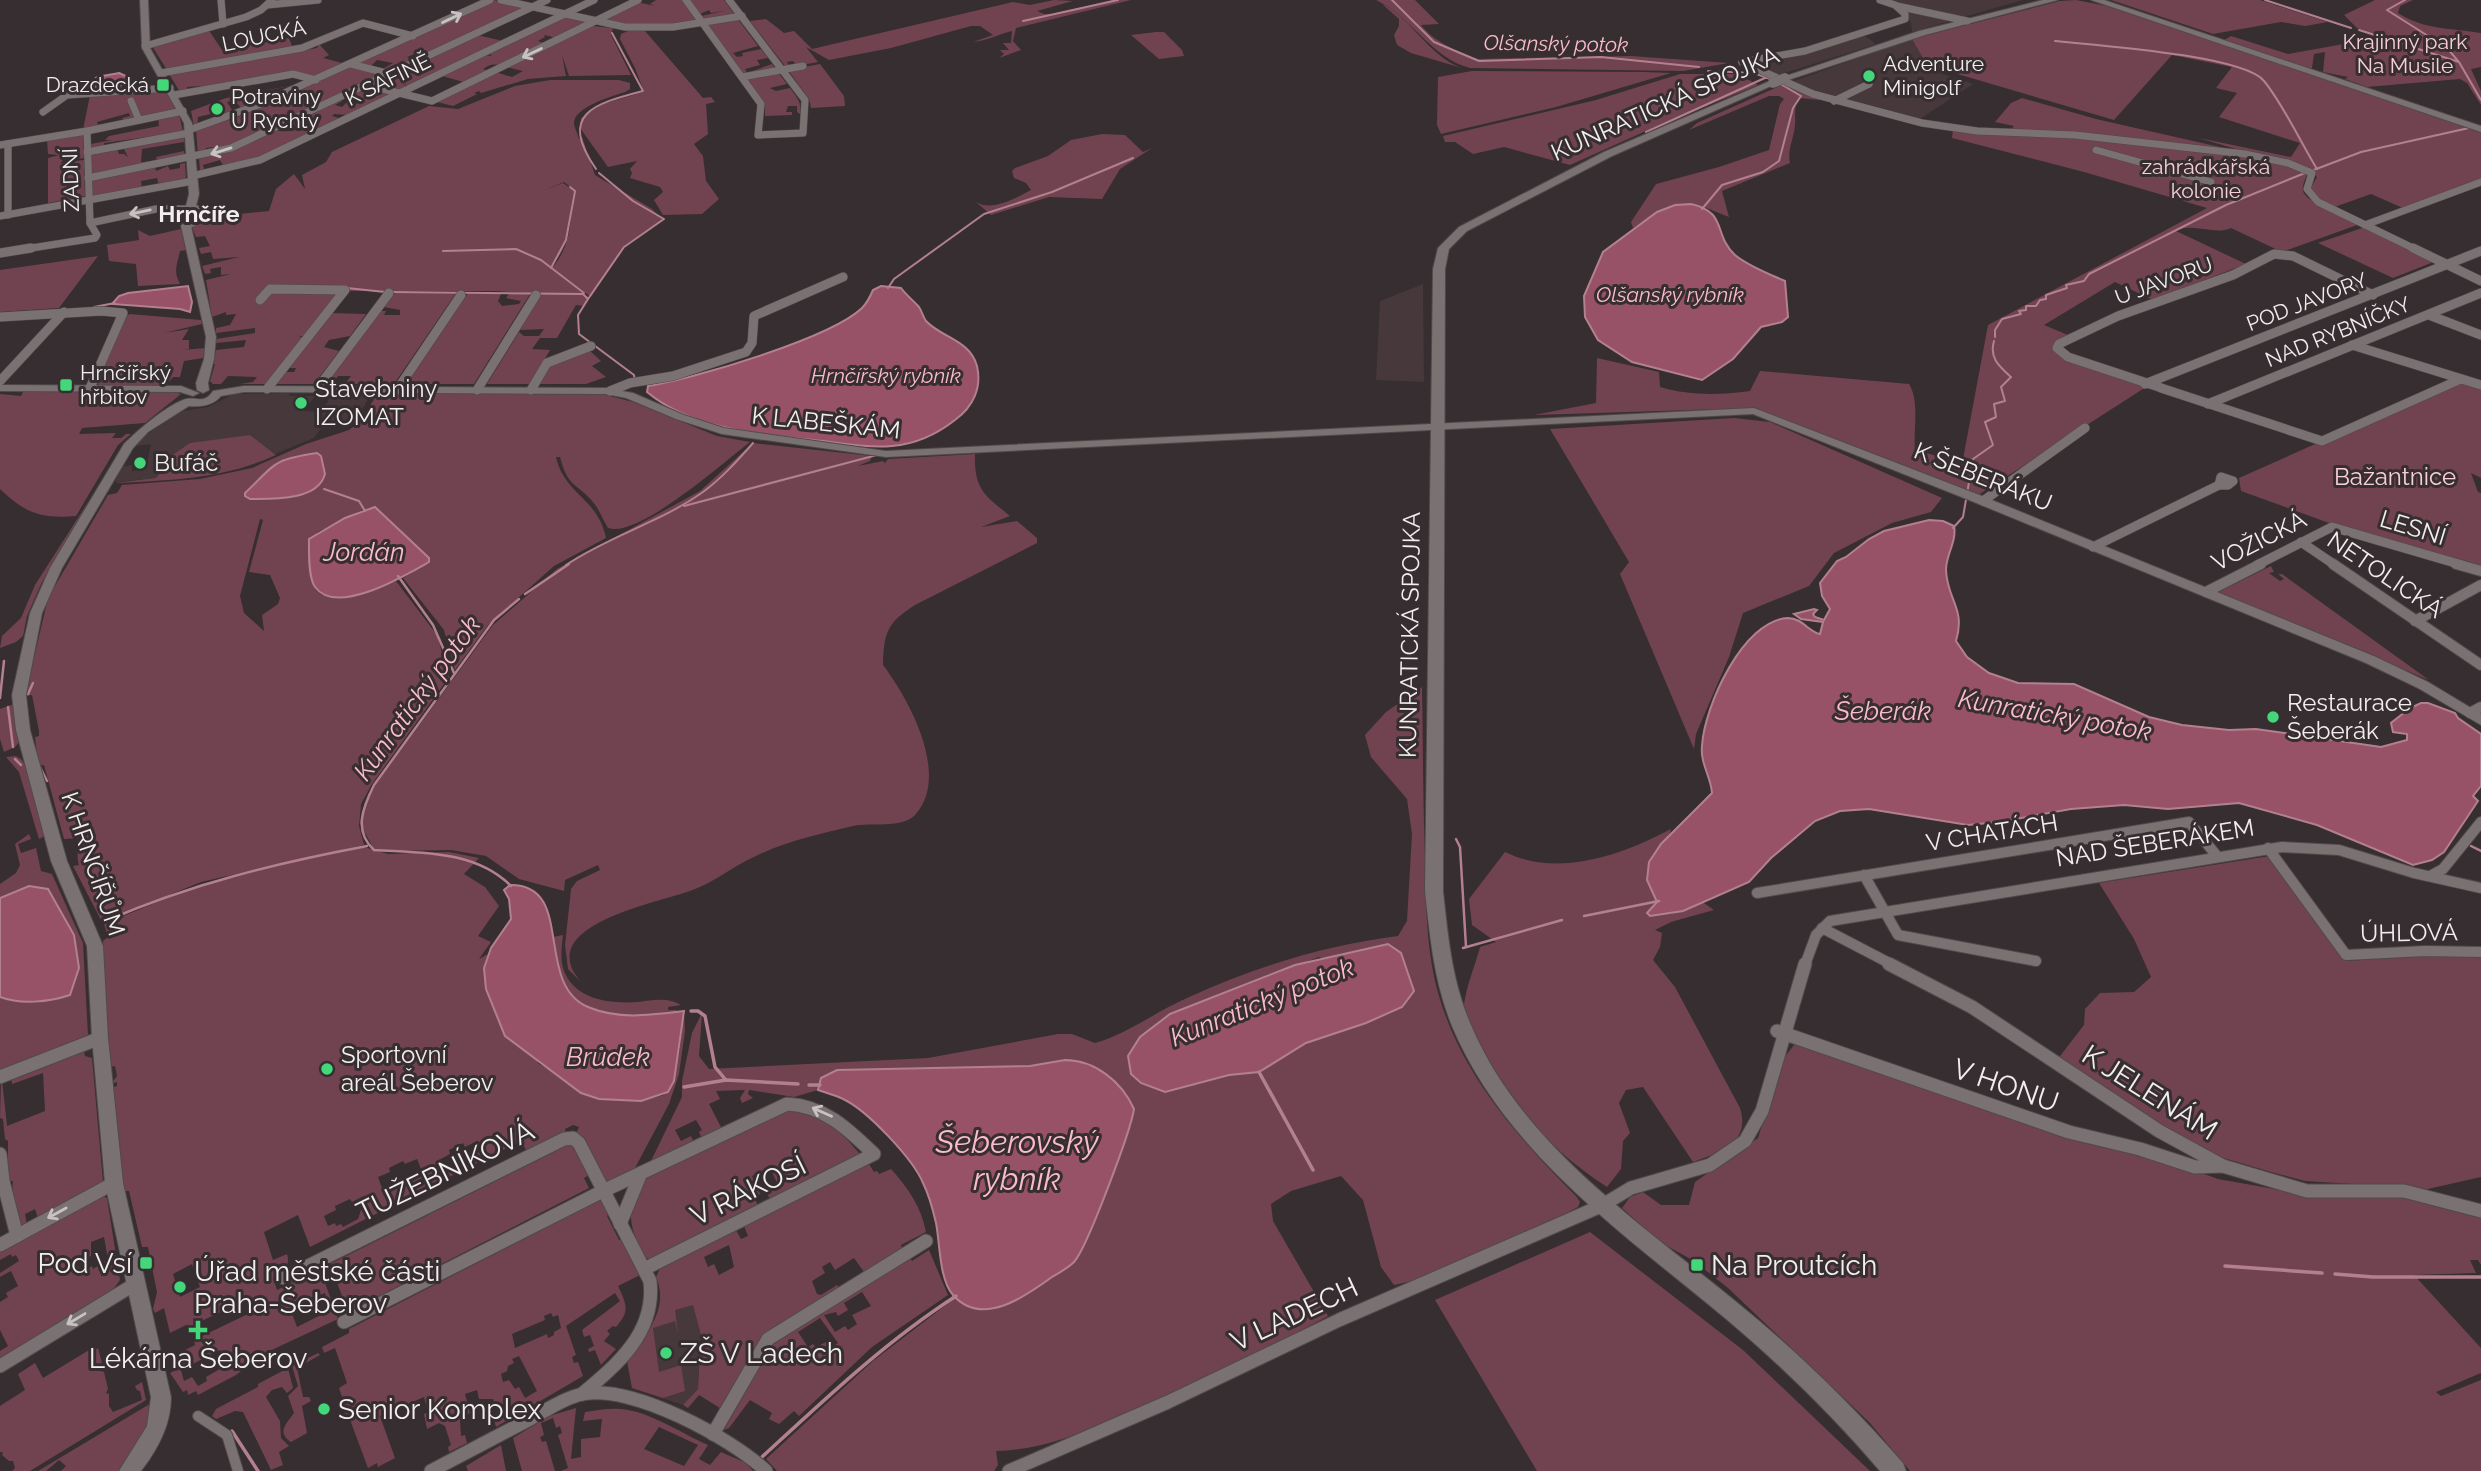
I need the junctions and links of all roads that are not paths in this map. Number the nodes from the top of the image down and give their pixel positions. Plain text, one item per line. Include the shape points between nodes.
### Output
1 (144, 0) edge
2 (221, 0) edge
3 (318, 0) edge
4 (491, 0) edge
5 (500, 0) edge
6 (547, 0) edge
7 (594, 0) edge
8 (638, 0) edge
9 (686, 0) edge
10 (729, 0) edge
11 (1880, 0) edge
12 (2041, 0) edge
13 (2054, 0) edge
14 (2085, 0) edge
15 (2099, 1) edge
16 (270, 3) edge
17 (1895, 5) junction
18 (2024, 6) junction
19 (531, 8) junction
20 (563, 15) junction
21 (742, 16) junction
22 (1967, 21) junction
23 (593, 22) junction
24 (703, 23) junction
25 (222, 24) junction
26 (413, 36) junction
27 (145, 46) junction
28 (351, 64) junction
29 (803, 66) dead end
30 (782, 70) junction
31 (161, 74) junction
32 (390, 74) junction
33 (742, 77) junction
34 (316, 80) junction
35 (1869, 84) dead end
36 (366, 85) junction
37 (172, 92) junction
38 (400, 94) junction
39 (131, 101) dead end
40 (1834, 101) junction
41 (183, 111) junction
42 (43, 112) dead end
43 (139, 120) junction
44 (2481, 130) edge
45 (87, 131) junction
46 (189, 132) junction
47 (4, 144) edge
48 (2096, 150) dead end
49 (87, 152) junction
50 (191, 158) junction
51 (4, 168) edge
52 (88, 178) junction
53 (193, 179) junction
54 (2211, 182) dead end
55 (2481, 182) edge
56 (4, 194) edge
57 (89, 201) junction
58 (192, 208) junction
59 (4, 216) edge
60 (90, 223) junction
61 (2365, 225) junction
62 (186, 226) junction
63 (2481, 251) edge
64 (0, 253) edge
65 (2446, 265) junction
66 (844, 277) dead end
67 (2481, 281) edge
68 (389, 293) dead end
69 (2481, 293) edge
70 (461, 295) dead end
71 (536, 295) dead end
72 (2373, 295) junction
73 (260, 300) dead end
74 (64, 312) junction
75 (2429, 314) junction
76 (0, 317) edge
77 (2481, 335) edge
78 (2352, 345) junction
79 (591, 346) dead end
80 (2461, 379) junction
81 (0, 380) edge
82 (2145, 384) junction
83 (2481, 386) edge
84 (0, 388) edge
85 (90, 388) junction
86 (267, 389) junction
87 (317, 390) junction
88 (397, 390) junction
89 (477, 390) junction
90 (531, 390) junction
91 (193, 391) junction
92 (610, 391) junction
93 (217, 393) junction
94 (2208, 404) junction
95 (1440, 409) junction
96 (1464, 425) junction
97 (2085, 428) dead end
98 (1439, 434) junction
99 (2219, 485) dead end
100 (1974, 497) junction
101 (2332, 527) joint
102 (2301, 542) junction
103 (2093, 547) junction
104 (2481, 570) edge
105 (2481, 585) edge
106 (2206, 592) junction
107 (2415, 621) junction
108 (2481, 665) edge
109 (2477, 713) edge
110 (2481, 822) edge
111 (2267, 848) junction
112 (2217, 856) junction
113 (1864, 874) junction
114 (2432, 875) junction
115 (2481, 888) edge
116 (1757, 893) dead end
117 (1884, 910) junction
118 (1822, 928) junction
119 (2481, 952) edge
120 (2036, 961) dead end
121 (1782, 1032) junction
122 (100, 1038) junction
123 (0, 1077) edge
124 (0, 1154) edge
125 (2223, 1166) junction
126 (640, 1173) junction
127 (114, 1183) junction
128 (603, 1191) junction
129 (1601, 1206) junction
130 (2481, 1211) edge
131 (620, 1224) junction
132 (17, 1236) junction
133 (926, 1241) dead end
134 (0, 1245) edge
135 (644, 1269) junction
136 (284, 1278) dead end
137 (135, 1284) junction
138 (344, 1322) dead end
139 (0, 1366) edge
140 (582, 1394) junction
141 (198, 1416) dead end
142 (713, 1434) junction
143 (1028, 1466) edge
144 (129, 1471) edge
145 (238, 1471) edge
146 (430, 1471) edge
147 (766, 1471) edge
148 (1009, 1471) edge
149 (1895, 1471) edge

1 - 27 street
2 - 25 street
3 - 16 street
26 -> 4 street
5 - 19 street
6 - 19 street
7 - 20 street, K SAFINĚ
8 - 23 street
9 - 24 street
10 - 21 street
11 - 17 street
12 - 18 main road, KUNRATICKÁ SPOJKA
13 - 18 main road, KUNRATICKÁ SPOJKA
14 - 15 main road
15 - 44 main road
16 - 25 street via 254,14
17 - 22 street
17 - 40 street via 1905,15 1896,24 1805,51 1742,62
18 - 22 main road, KUNRATICKÁ SPOJKA
19 - 20 street
19 - 32 street
20 - 23 street
20 - 38 street, K SAFINĚ
21 - 24 street
21 - 30 street
22 - 95 main road, KUNRATICKÁ SPOJKA, bridge via 1785,78 1608,154 1463,229 1447,243 1439,269
23 - 24 street via 645,28
23 -> 38 street via 432,101
24 - 33 street
25 - 27 street
26 - 28 street
26 - 31 street, LOUCKÁ via 363,23 302,48
27 - 31 street
28 - 32 street
28 - 34 street
29 - 30 street
30 - 33 street
30 - 33 street via 805,100 803,133 758,135 762,110
31 - 37 street
32 - 36 street
34 - 37 street via 293,74
34 - 46 street
35 - 40 street
36 - 38 street
36 -> 50 street via 242,144
37 - 41 street
37 - 42 street via 67,95
38 - 53 street, K SAFINĚ via 260,160
39 - 43 street
40 - 61 street via 1945,127 2076,135 2278,161 2309,172 2311,197
41 - 43 street, ZADNÍ
41 - 46 street
43 - 45 street, ZADNÍ
45 - 47 street
45 - 49 street, ZADNÍ
46 - 49 street
46 - 50 street
47 - 51 street
48 - 54 street
49 - 52 street, ZADNÍ
50 - 52 street
50 - 53 street
51 - 56 street
52 - 57 street, ZADNÍ
53 - 57 street, K SAFINĚ
53 - 58 street
55 - 61 street
56 - 59 street
57 - 59 street, K SAFINĚ
57 - 60 street, ZADNÍ
58 -> 60 street, ZADNÍ via 156,209
58 - 62 street
58 - 62 street via 210,209 208,215
60 - 64 street via 95,238
61 - 65 street
62 - 91 street via 211,334 209,359
63 - 65 street, POD JAVORY
65 - 67 street
65 - 72 street, POD JAVORY
66 - 92 street via 754,316 752,344 746,352
68 - 87 street
69 - 75 street, NAD RYBNÍČKY
70 - 88 street
71 - 89 street
72 - 82 street, POD JAVORY
72 - 82 street, U JAVORU via 2293,256 2274,254 2233,275 2118,316 2057,348 2068,357
73 - 86 street via 270,289 345,290
74 - 76 street
74 - 81 street
74 - 85 street via 123,313
75 - 77 street
75 - 78 street, NAD RYBNÍČKY
78 - 80 street
78 - 94 street, NAD RYBNÍČKY
79 - 90 street via 547,363
80 - 83 street
80 - 94 street via 2322,440
82 - 94 street
84 - 85 street
85 - 91 street
86 - 87 street, K LABEŠKÁM
86 - 93 street, K LABEŠKÁM
87 - 88 street, K LABEŠKÁM
88 - 89 street, K LABEŠKÁM
89 - 90 street, K LABEŠKÁM
90 - 92 street, K LABEŠKÁM
91 - 93 street
91 - 93 street via 205,403
91 - 122 street, K HRNČÍŘŮM via 144,430 120,457 45,589 21,677 23,730 59,861 94,939
92 - 98 street, K LABEŠKÁM via 722,431 886,454 1412,428
95 - 96 street
95 - 98 main road, KUNRATICKÁ SPOJKA
96 - 98 street, K ŠEBERÁKU
96 - 100 street, K ŠEBERÁKU via 1754,411
97 - 100 street
98 - 129 main road, KUNRATICKÁ SPOJKA via 1436,942 1455,1014 1485,1074 1526,1130
99 - 103 street
100 - 103 street, K ŠEBERÁKU
101 - 102 street, VOŽICKÁ
101 - 104 street, LESNÍ
102 - 106 street, VOŽICKÁ
102 - 107 street, NETOLICKÁ
103 - 106 street, K ŠEBERÁKU
105 - 107 street
106 - 109 street, K ŠEBERÁKU via 2387,667
107 - 108 street, NETOLICKÁ
110 - 114 street via 2443,869
111 - 112 street, NAD ŠEBERÁKEM
111 - 114 street, NAD ŠEBERÁKEM via 2331,849
111 - 119 street, ÚHLOVÁ via 2346,956
112 - 113 street, V CHATÁCH via 2189,822
112 - 117 street, NAD ŠEBERÁKEM
113 - 116 street, V CHATÁCH
113 - 117 street
114 - 115 street, NAD ŠEBERÁKEM
117 - 118 street, NAD ŠEBERÁKEM via 1837,919
117 - 120 street via 1898,935
118 - 121 street via 1807,957
118 - 125 street, K JELENÁM via 1972,1007 2159,1131
121 - 125 street, V HONU via 2069,1132 2195,1167
121 - 129 street via 1762,1111 1739,1147 1703,1168 1640,1185
122 - 123 street
122 - 127 street, K HRNČÍŘŮM
124 - 132 street
125 - 130 street, K JELENÁM via 2307,1191 2404,1191
126 - 128 street
126 - 131 street
135 -> 126 street, V RÁKOSÍ via 874,1154 838,1119 802,1103 787,1104
127 -> 132 street
127 - 137 street, K HRNČÍŘŮM
128 - 131 street, TUŽEBNÍKOVÁ
128 - 136 street, TUŽEBNÍKOVÁ via 579,1143 564,1139
128 - 138 street
129 - 143 street, V LADECH via 1339,1320
129 - 149 main road, KUNRATICKÁ SPOJKA via 1762,1337
131 - 135 street, TUŽEBNÍKOVÁ
132 - 134 street
133 - 142 street via 768,1339
135 - 140 street, TUŽEBNÍKOVÁ via 653,1299 644,1325 608,1371
137 -> 139 street
137 - 144 street, K HRNČÍŘŮM via 162,1404 156,1431
140 - 142 street via 600,1392 633,1400
140 - 146 street
141 - 145 street via 227,1435
142 - 147 street via 751,1456
143 - 148 street, V LADECH

